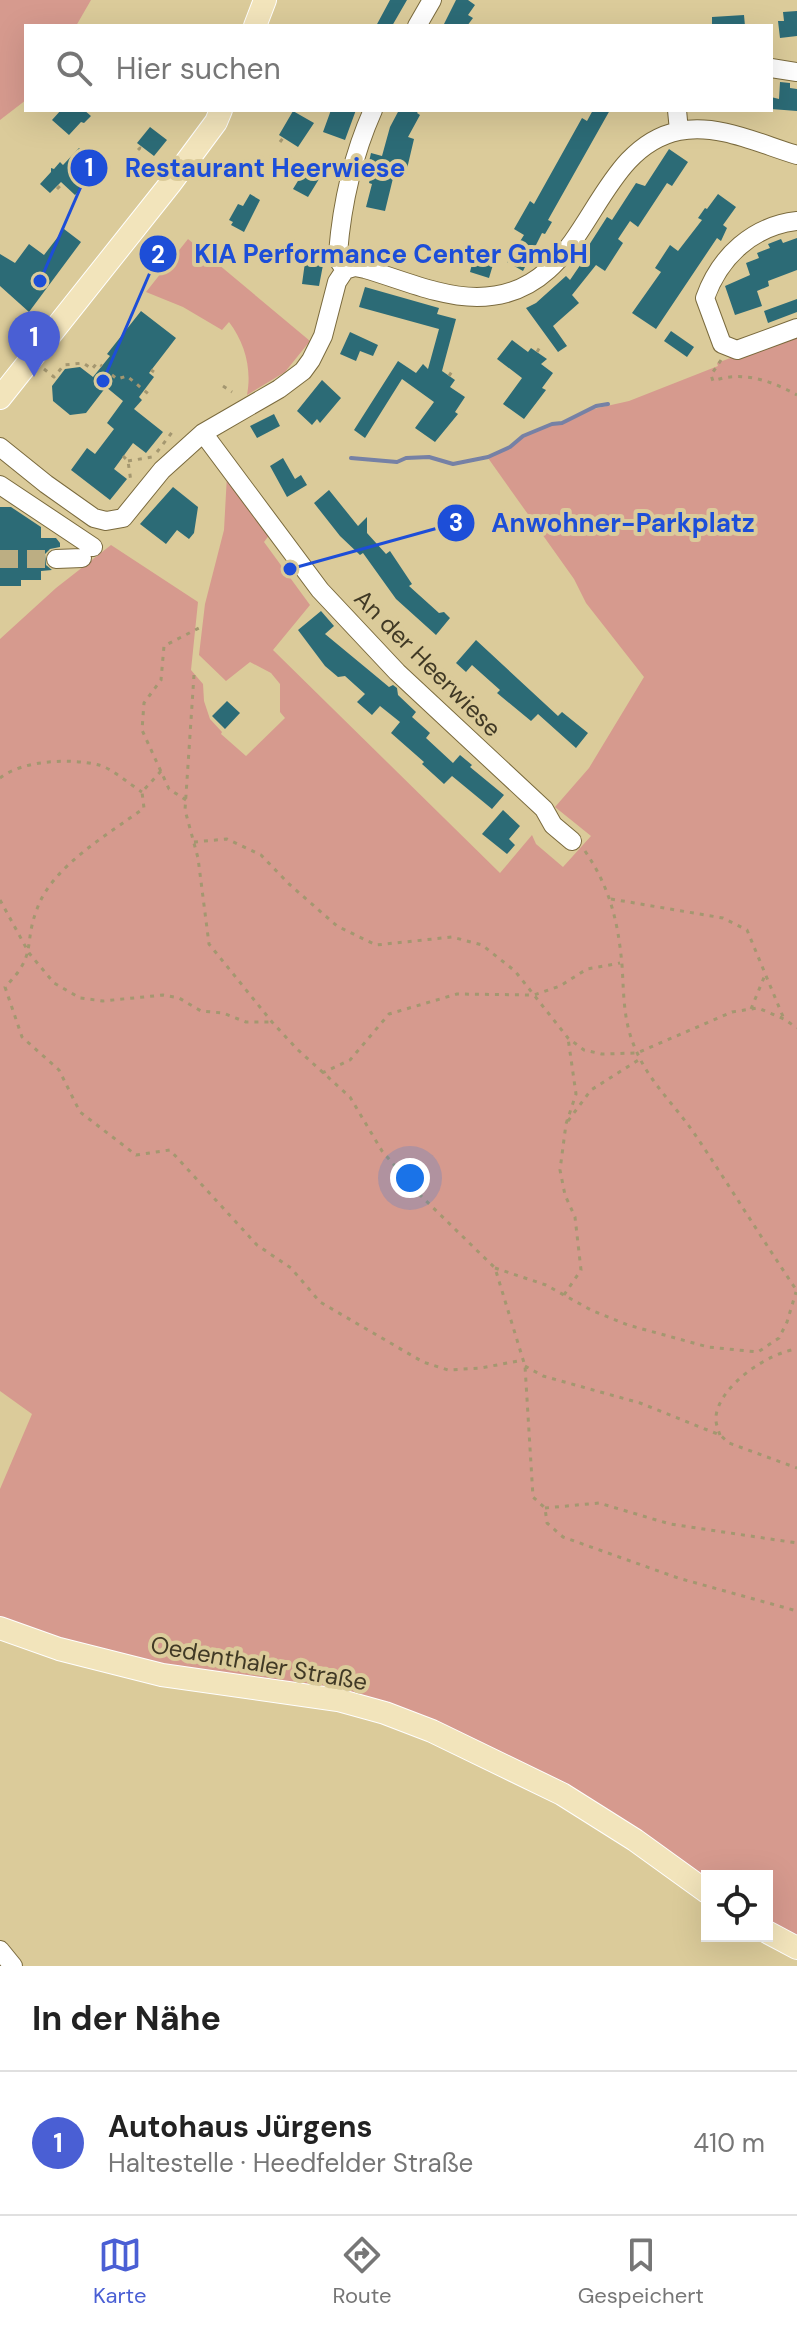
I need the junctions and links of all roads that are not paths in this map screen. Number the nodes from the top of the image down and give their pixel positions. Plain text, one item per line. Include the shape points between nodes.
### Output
1 (265, 0) edge
2 (432, 0) edge
3 (256, 24) edge
4 (418, 24) edge
5 (773, 68) edge
6 (797, 72) edge
7 (220, 112) edge
8 (372, 112) edge
9 (677, 112) edge
10 (679, 131) junction
11 (797, 155) edge
12 (797, 221) edge
13 (345, 270) junction
14 (797, 328) edge
15 (0, 398) edge
16 (203, 433) junction
17 (0, 447) edge
18 (0, 485) edge
19 (56, 559) tunnel mouth
20 (577, 844) road end
21 (0, 1628) edge
22 (701, 1888) edge
23 (773, 1935) edge
24 (797, 1948) edge
25 (0, 1950) edge
26 (13, 1966) edge

1 - 3 main road
2 - 4 street
5 - 6 street
7 - 15 main road via 170,184
8 - 13 street via 346,194 338,253
9 - 10 street
10 - 11 street via 709,130
10 - 13 street via 652,142 623,166 566,252 539,278 510,292 456,295 365,269
12 - 14 street via 771,225 740,244 705,298 721,353
13 - 16 street via 323,336 303,371
16 - 17 street via 162,470 125,517 106,521 68,501
16 - 20 street, An der Heerwiese via 320,590 397,672
18 - 19 street via 87,552
21 - 22 main road, Oedenthaler Straße via 162,1675 338,1700 395,1717 562,1794
23 - 24 main road
25 - 26 street

